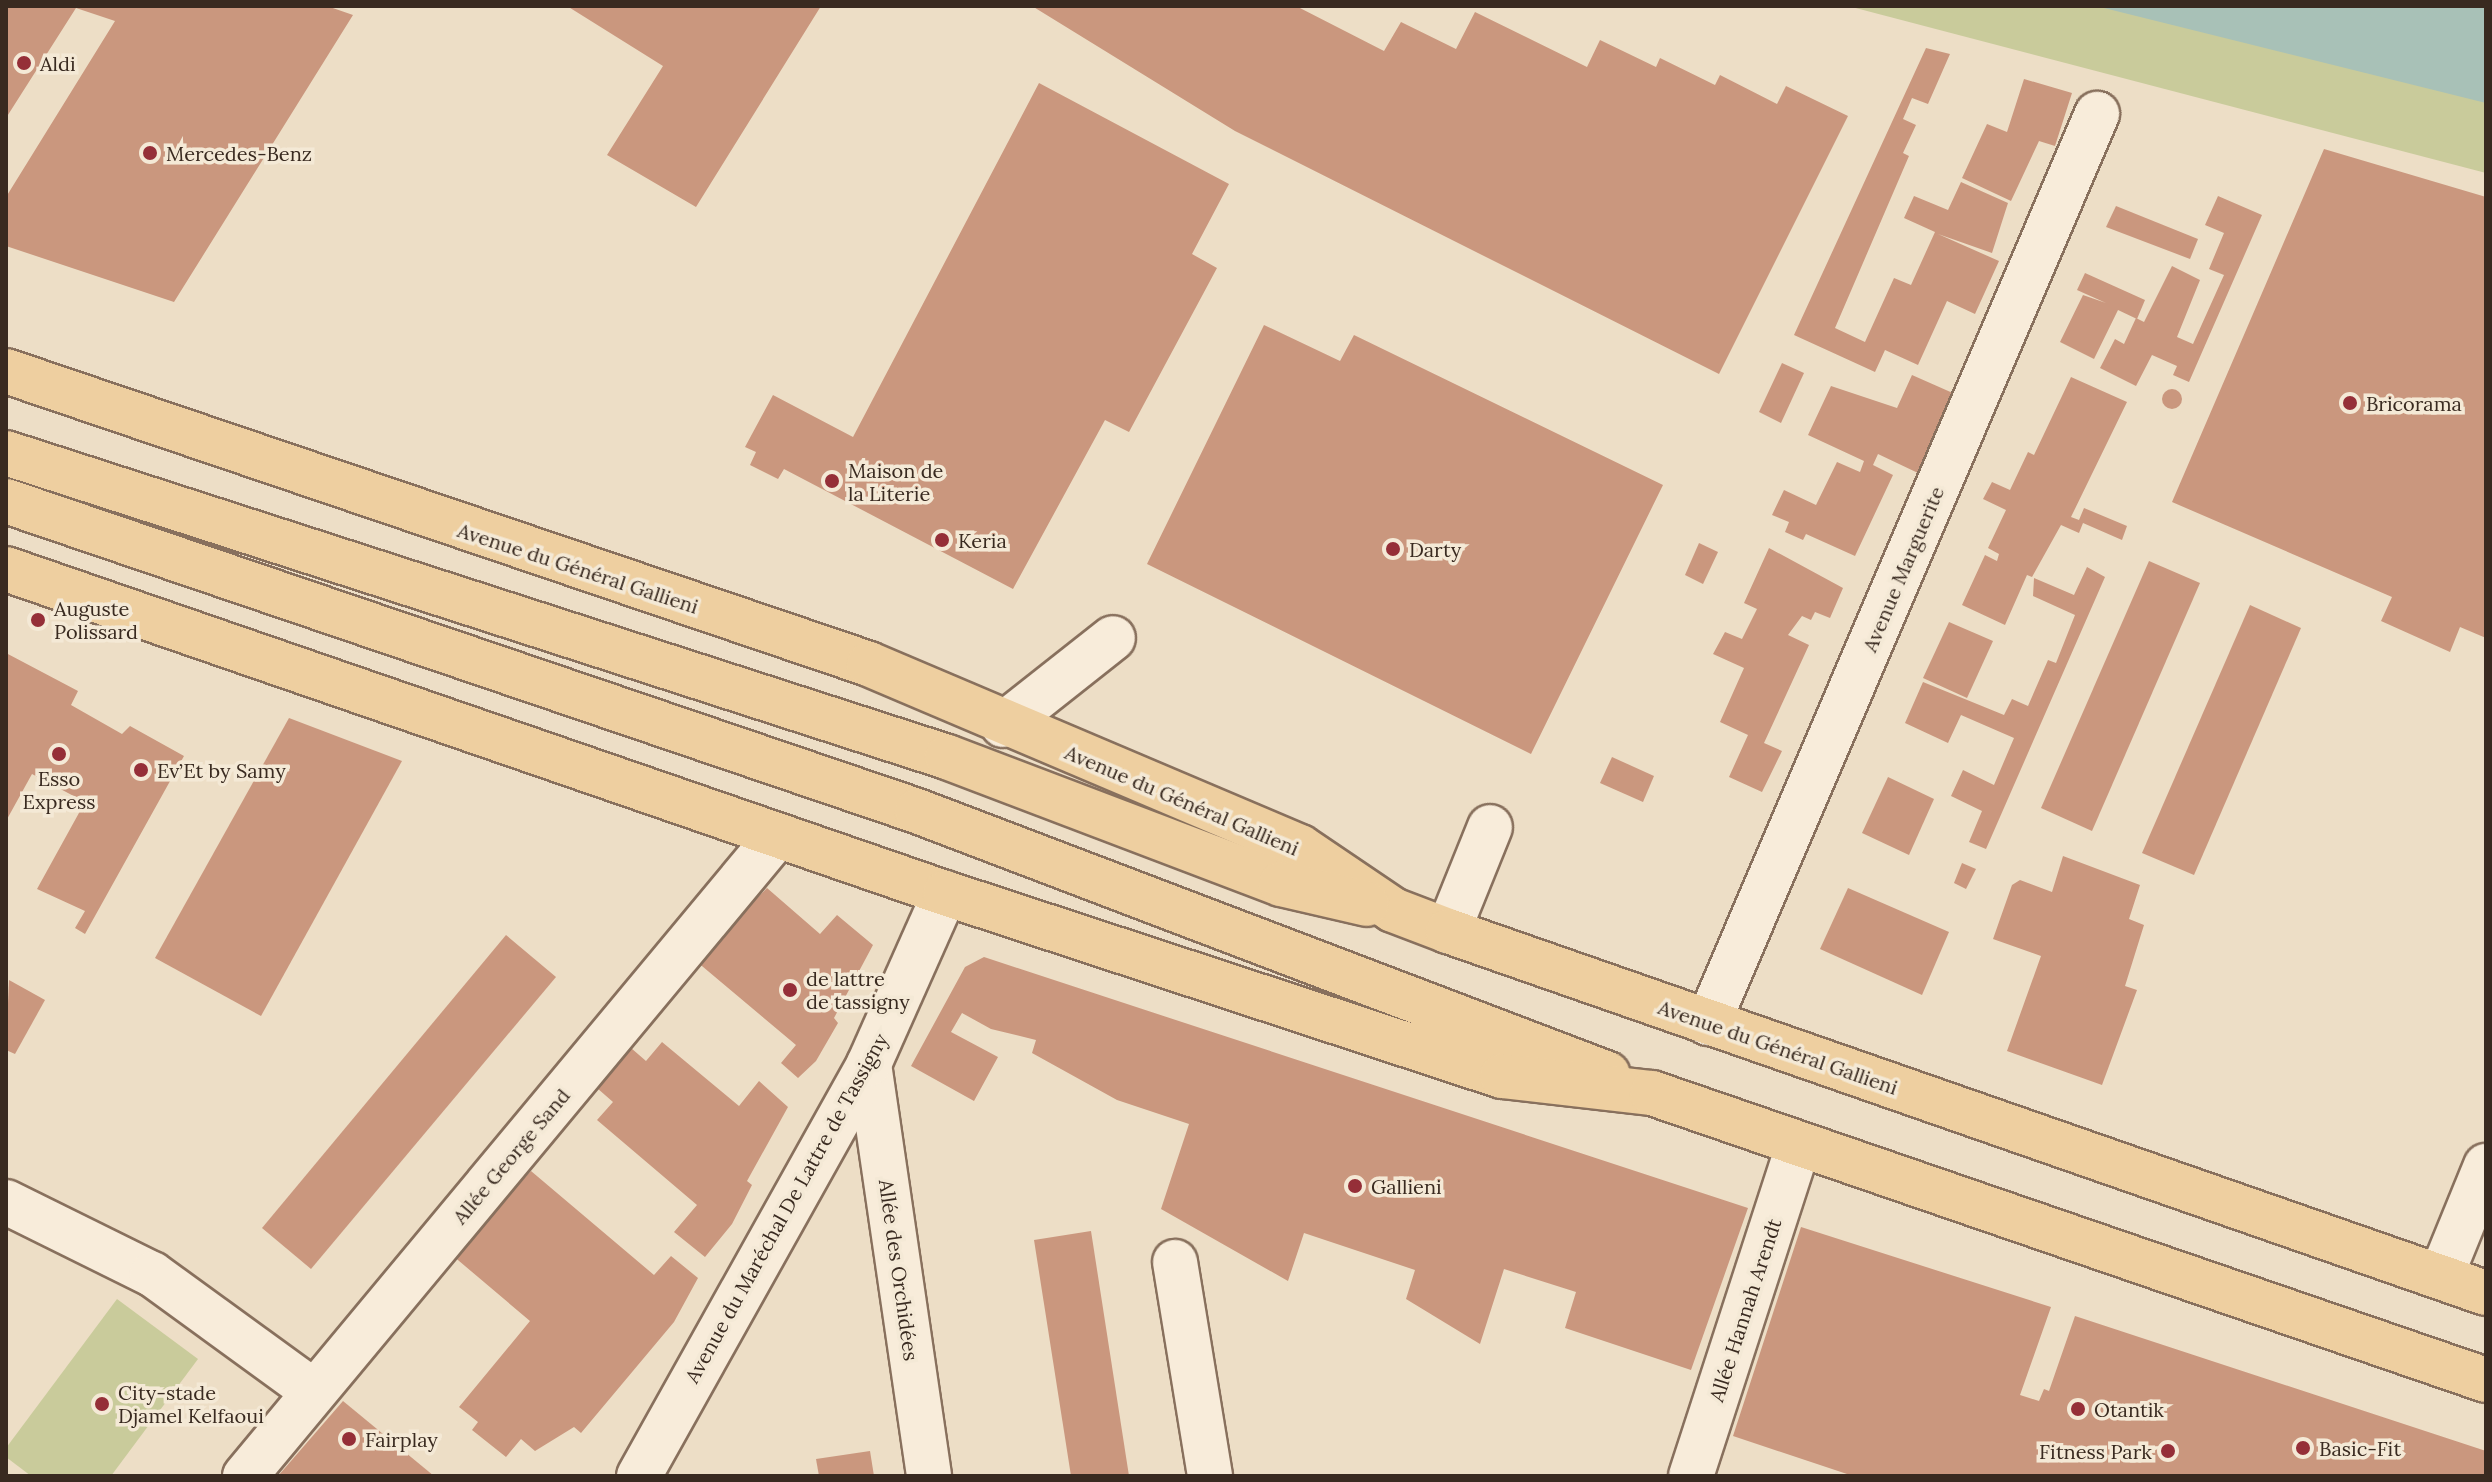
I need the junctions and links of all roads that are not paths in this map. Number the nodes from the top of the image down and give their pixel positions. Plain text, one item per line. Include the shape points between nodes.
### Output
1 (2097, 114) dead end
2 (6, 371) edge
3 (6, 453) edge
4 (6, 501) edge
5 (6, 569) edge
6 (1113, 638) dead end
7 (1003, 725) junction
8 (1490, 827) dead end
9 (777, 836) junction
10 (945, 893) junction
11 (1393, 910) junction
12 (1448, 931) junction
13 (1708, 1023) junction
14 (869, 1064) junction
15 (1652, 1093) junction
16 (1799, 1144) junction
17 (2486, 1166) edge
18 (11, 1206) edge
19 (1175, 1262) dead end
20 (2441, 1276) junction
21 (2486, 1293) edge
22 (2486, 1380) edge
23 (313, 1391) junction
24 (245, 1476) edge
25 (639, 1476) edge
26 (929, 1476) edge
27 (1210, 1476) edge
28 (1691, 1476) edge

1 - 13 street, Avenue Marguerite
2 - 7 main road, Avenue du Général Gallieni via 869,664
3 - 11 main road via 947,757 1281,884
4 - 15 main road via 917,811
5 - 9 main road
6 - 7 street
7 - 11 main road, Avenue du Général Gallieni via 1300,847
8 - 12 street
9 - 10 main road
9 - 23 street, Allée George Sand
10 - 14 street, Avenue du Maréchal De Lattre de Tassigny
10 - 15 main road via 1502,1076
11 - 12 main road, Avenue du Général Gallieni
12 - 13 main road, Avenue du Général Gallieni
13 - 20 main road, Avenue du Général Gallieni
14 - 25 street, Avenue du Maréchal De Lattre de Tassigny
14 - 26 street, Allée des Orchidées
15 - 16 main road
16 - 22 main road
16 - 28 street, Allée Hannah Arendt
17 - 20 street
18 - 23 street via 152,1274
19 - 27 street
20 - 21 main road, Avenue du Général Gallieni
23 - 24 street, Allée George Sand

